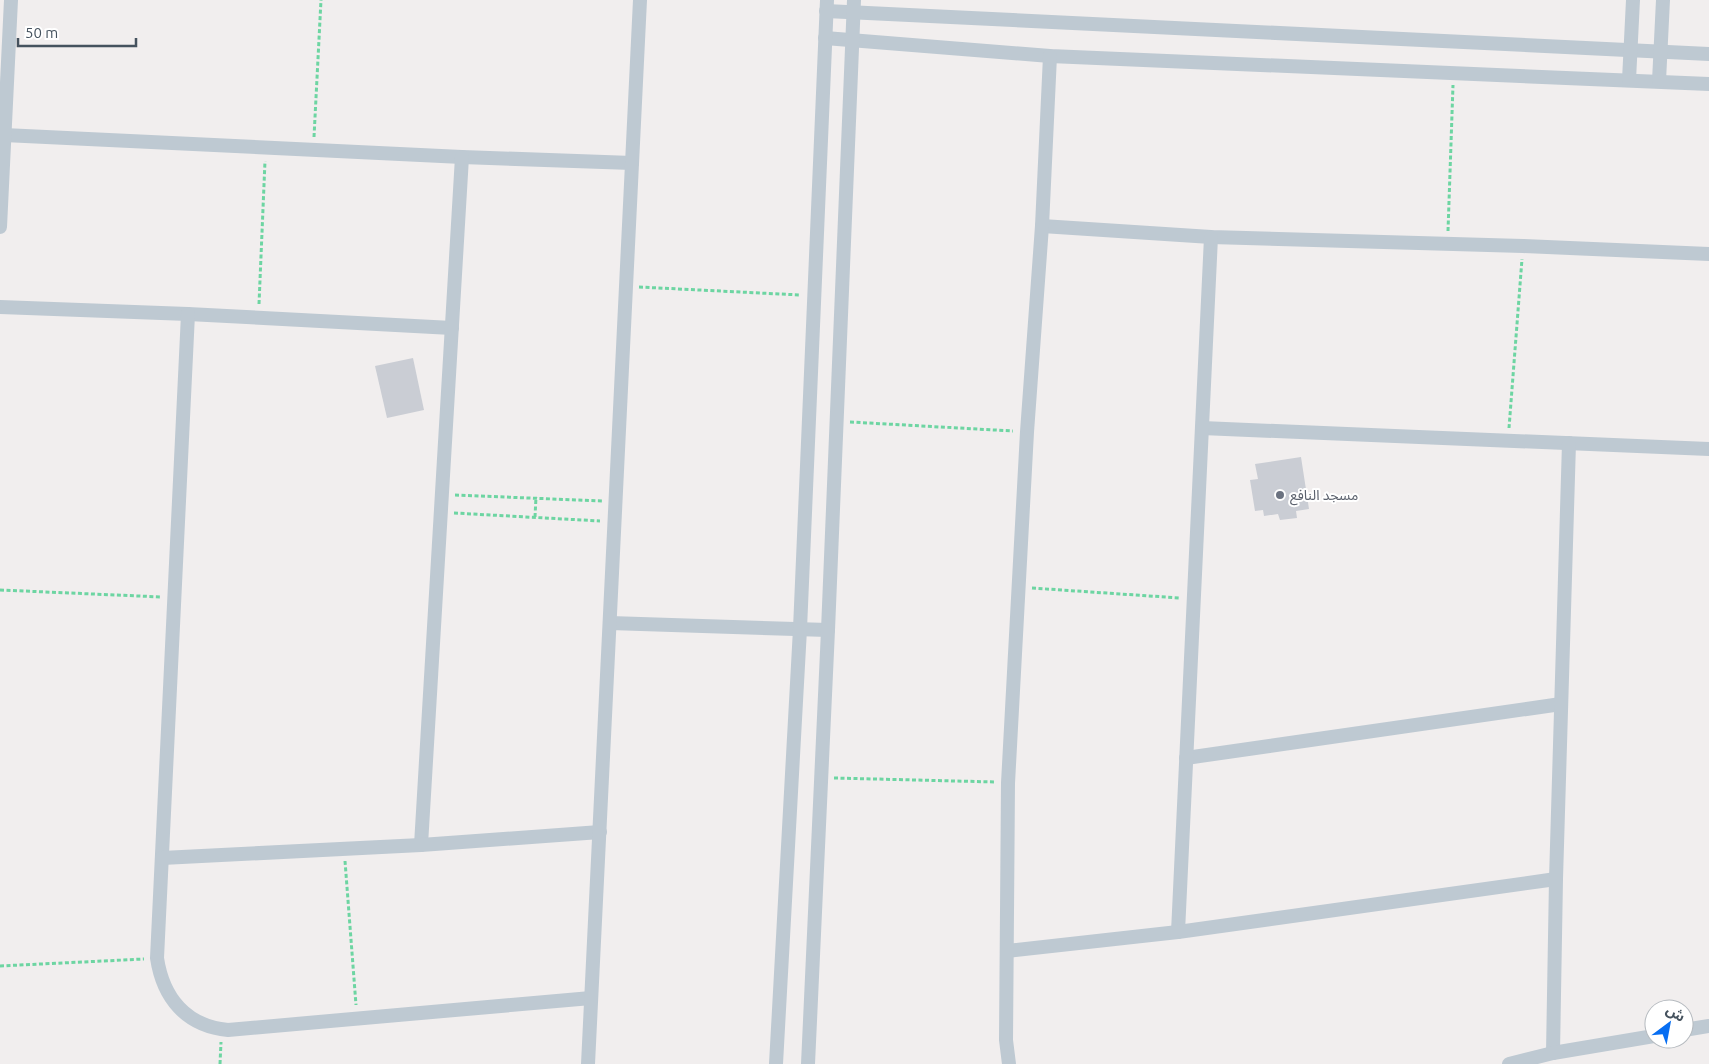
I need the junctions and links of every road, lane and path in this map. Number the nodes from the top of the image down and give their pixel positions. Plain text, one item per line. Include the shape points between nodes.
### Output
1 (11, 0) edge
2 (321, 0) edge
3 (640, 0) edge
4 (1633, 0) edge
5 (1663, 0) edge
6 (826, 6) edge
7 (854, 6) edge
8 (825, 38) junction
9 (853, 40) junction
10 (1631, 51) junction
11 (1661, 52) junction
12 (1709, 54) edge
13 (1050, 56) junction
14 (1454, 72) junction
15 (1630, 80) junction
16 (1659, 81) junction
17 (1709, 84) edge
18 (4, 135) junction
19 (266, 148) junction
20 (313, 150) junction
21 (462, 157) junction
22 (632, 163) junction
23 (1042, 226) junction
24 (0, 227) edge
25 (1211, 237) junction
26 (1448, 245) junction
27 (1523, 246) junction
28 (1709, 254) edge
29 (626, 286) junction
30 (814, 296) junction
31 (0, 307) edge
32 (188, 314) junction
33 (258, 318) junction
34 (452, 328) junction
35 (837, 421) junction
36 (1202, 428) junction
37 (1027, 432) junction
38 (1508, 440) junction
39 (1569, 443) junction
40 (1709, 448) edge
41 (442, 494) junction
42 (536, 497) junction
43 (616, 502) junction
44 (441, 513) junction
45 (535, 517) junction
46 (615, 522) junction
47 (1018, 587) junction
48 (0, 590) edge
49 (174, 598) junction
50 (1194, 599) junction
51 (610, 623) junction
52 (800, 629) junction
53 (828, 630) junction
54 (1561, 704) junction
55 (1186, 758) junction
56 (821, 778) junction
57 (1008, 783) junction
58 (600, 832) junction
59 (421, 845) junction
60 (344, 848) junction
61 (162, 858) junction
62 (1556, 879) junction
63 (1178, 932) junction
64 (1007, 951) junction
65 (157, 958) junction
66 (0, 966) edge
67 (591, 998) junction
68 (357, 1019) junction
69 (1709, 1026) edge
70 (1694, 1028) edge
71 (221, 1029) junction
72 (1644, 1038) edge
73 (1553, 1053) junction
74 (220, 1064) edge
75 (588, 1064) edge
76 (776, 1064) edge
77 (808, 1064) edge
78 (1009, 1064) edge
79 (1509, 1064) edge

1 - 18 street
2 - 20 path
3 - 22 street
4 - 10 street
5 - 11 street
6 - 7 street
6 - 8 street
7 - 9 street
7 - 10 street
8 - 9 street
8 - 30 street
9 - 13 street
9 - 35 street
10 - 11 street
10 - 15 street
11 - 12 street
11 - 16 street
13 - 14 street
13 - 23 street
14 - 15 street
14 - 26 path
15 - 16 street
16 - 17 street
18 - 19 street
18 - 24 street
19 - 20 street
19 - 33 path
20 - 21 street
21 - 22 street
21 - 34 street
22 - 29 street
23 - 25 street
23 - 37 street
25 - 26 street
25 - 36 street
26 - 27 street
27 - 28 street
27 - 38 path
29 - 30 path
29 - 43 street
30 - 52 street
31 - 32 street
32 - 33 street
32 - 49 street
33 - 34 street
34 - 41 street
35 - 37 path
35 - 53 street
36 - 38 street
36 - 50 street
37 - 47 street
38 - 39 street
39 - 40 street
39 - 54 street
41 - 42 path
41 - 44 street
42 - 43 path
42 - 45 path
43 - 46 street
44 - 45 path
44 - 59 street
45 - 46 path
46 - 51 street
47 - 50 path
47 - 57 street
48 - 49 path
49 - 61 street
50 - 55 street
51 - 52 street
51 - 58 street
52 - 53 street
52 - 76 street
53 - 56 street
54 - 55 street
54 - 62 street
55 - 63 street
56 - 57 path
56 - 77 street
57 - 64 street
58 - 59 street
58 - 67 street
59 - 60 street
60 - 61 street
60 - 68 path
61 - 65 street
62 - 63 street
62 - 73 street
63 - 64 street
64 - 78 street via 1006,1040
65 - 66 path
65 - 71 street via 159,975 176,1006 204,1025
67 - 68 street
67 - 75 street
68 - 71 street
69 - 70 street
71 - 74 path
72 - 73 street
73 - 79 street

